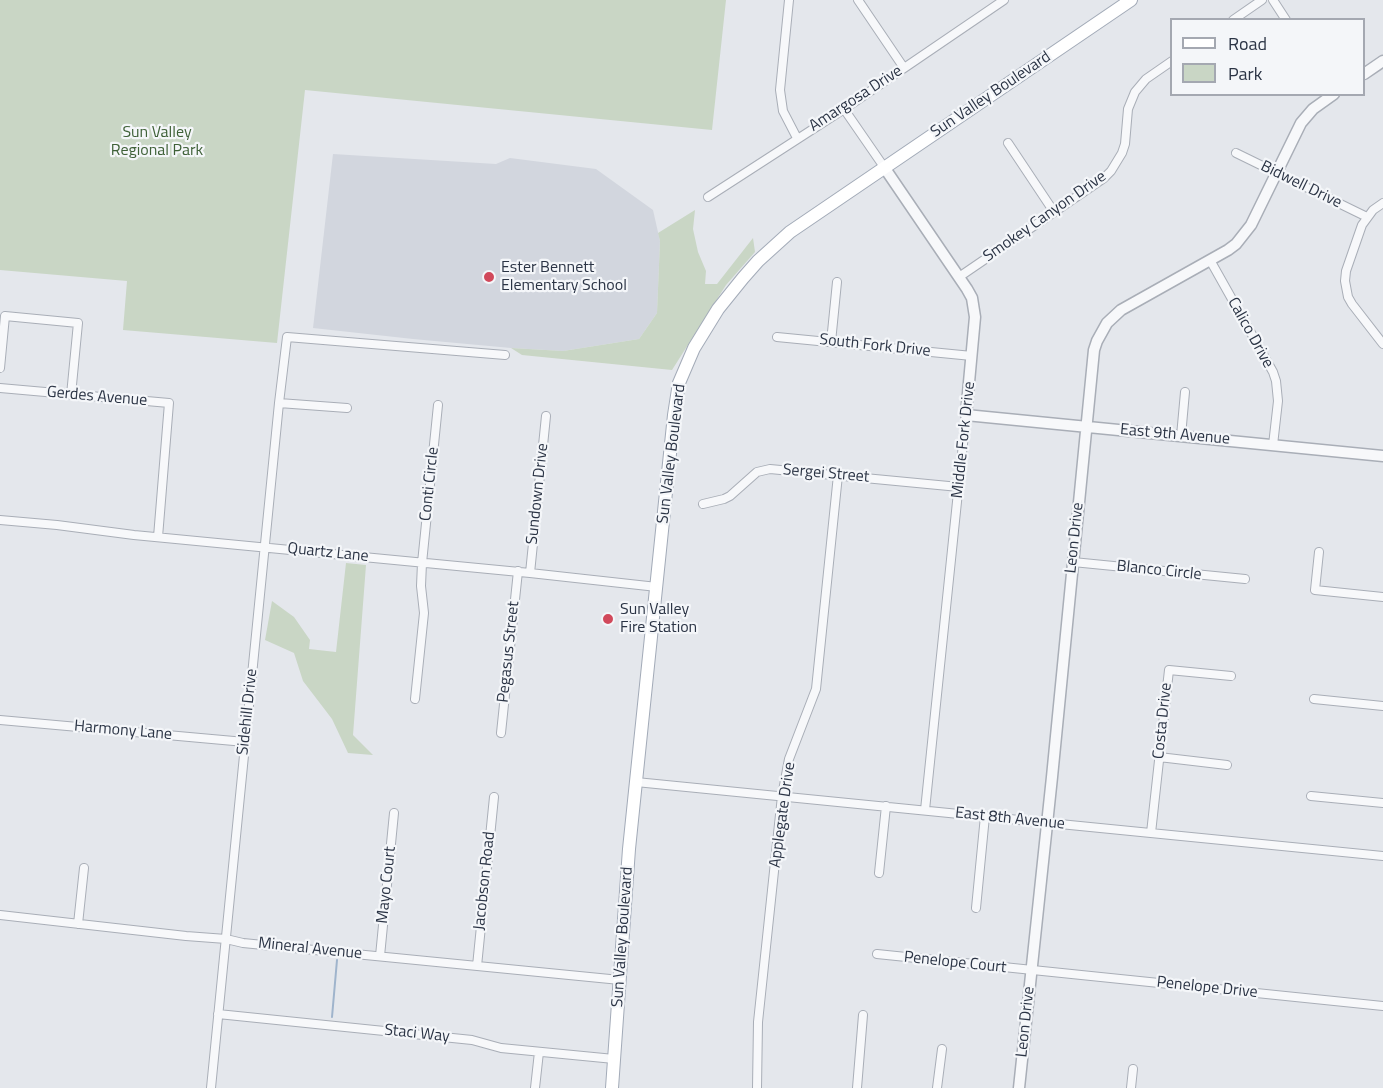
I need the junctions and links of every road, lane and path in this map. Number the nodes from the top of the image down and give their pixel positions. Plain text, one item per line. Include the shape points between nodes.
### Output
1 (789, 0) edge
2 (858, 0) edge
3 (1004, 0) edge
4 (1131, 0) edge
5 (1262, 0) edge
6 (1273, 0) edge
7 (1236, 18) edge
8 (1285, 18) edge
9 (1383, 61) edge
10 (1170, 63) edge
11 (904, 68) junction
12 (1365, 73) edge
13 (1331, 96) edge
14 (844, 109) junction
15 (797, 138) junction
16 (1008, 143) dead end
17 (1236, 153) dead end
18 (884, 168) junction
19 (1276, 172) junction
20 (708, 197) dead end
21 (1383, 203) edge
22 (1054, 212) junction
23 (1366, 217) junction
24 (1210, 260) junction
25 (959, 277) junction
26 (837, 282) dead end
27 (777, 337) dead end
28 (831, 342) junction
29 (1383, 344) edge
30 (505, 355) dead end
31 (972, 356) junction
32 (0, 368) edge
33 (0, 388) edge
34 (1185, 392) dead end
35 (71, 395) junction
36 (279, 403) junction
37 (438, 405) dead end
38 (347, 408) dead end
39 (966, 415) junction
40 (546, 416) dead end
41 (1086, 427) junction
42 (1181, 436) junction
43 (1273, 445) junction
44 (1383, 456) edge
45 (838, 475) junction
46 (959, 487) junction
47 (703, 504) dead end
48 (0, 520) edge
49 (158, 537) junction
50 (265, 547) junction
51 (1319, 552) dead end
52 (1073, 562) junction
53 (422, 563) junction
54 (518, 572) junction
55 (530, 573) junction
56 (1245, 579) dead end
57 (657, 587) junction
58 (1383, 597) edge
59 (1231, 676) dead end
60 (415, 699) dead end
61 (1314, 699) dead end
62 (1383, 706) edge
63 (0, 720) edge
64 (501, 733) dead end
65 (245, 742) junction
66 (1159, 757) junction
67 (1227, 765) dead end
68 (636, 782) junction
69 (782, 796) junction
70 (1311, 796) dead end
71 (494, 797) dead end
72 (1383, 803) edge
73 (886, 807) junction
74 (925, 810) junction
75 (394, 813) dead end
76 (985, 816) junction
77 (1047, 823) junction
78 (1151, 833) junction
79 (1383, 856) edge
80 (84, 868) dead end
81 (879, 873) dead end
82 (976, 908) dead end
83 (0, 915) edge
84 (78, 924) junction
85 (226, 939) junction
86 (877, 954) dead end
87 (380, 956) junction
88 (477, 966) junction
89 (1032, 971) junction
90 (620, 980) junction
91 (1383, 1006) edge
92 (218, 1014) junction
93 (863, 1015) dead end
94 (942, 1049) dead end
95 (539, 1052) junction
96 (614, 1059) junction
97 (1133, 1069) dead end
98 (211, 1088) edge
99 (536, 1088) edge
100 (612, 1088) edge
101 (757, 1088) edge
102 (857, 1088) edge
103 (937, 1088) edge
104 (1019, 1088) edge
105 (1131, 1088) edge

1 - 15 street via 780,90 783,111
2 - 11 street
3 - 11 street, Amargosa Drive
4 - 18 main road, Sun Valley Boulevard
5 - 7 street
6 - 8 street
9 - 12 street
10 - 22 street, Smokey Canyon Drive via 1146,78 1135,92 1128,109 1125,144 1111,171
11 - 14 street, Amargosa Drive
13 - 19 street, Leon Drive via 1301,123
14 - 15 street, Amargosa Drive
14 - 18 street, Middle Fork Drive
15 - 20 street, Amargosa Drive
16 - 22 street
17 - 19 street, Bidwell Drive
18 - 25 street, Middle Fork Drive
18 - 57 main road, Sun Valley Boulevard via 790,232 758,261 718,309 693,348 675,403
19 - 23 street, Bidwell Drive
19 - 24 street, Leon Drive via 1244,235
21 - 23 street
22 - 25 street, Smokey Canyon Drive
23 - 29 street via 1346,271 1346,289 1352,304
24 - 41 street, Leon Drive via 1121,310 1107,323 1094,350
24 - 43 street, Calico Drive via 1273,372 1278,391
25 - 31 street, Middle Fork Drive via 974,307
26 - 28 street
27 - 28 street, South Fork Drive
28 - 31 street, South Fork Drive
30 - 36 street, Sidehill Drive via 287,337
31 - 39 street, Middle Fork Drive
32 - 35 street via 5,316 78,323
33 - 35 street, Gerdes Avenue
34 - 42 street
35 - 49 street, Gerdes Avenue via 169,403
36 - 38 street
36 - 50 street, Sidehill Drive
37 - 53 street, Conti Circle
39 - 41 street, East 9th Avenue
39 - 46 street, Middle Fork Drive
40 - 55 street, Sundown Drive
41 - 42 street, East 9th Avenue
41 - 52 street, Leon Drive
42 - 43 street, East 9th Avenue
43 - 44 street, East 9th Avenue
45 - 46 street, Sergei Street
45 - 47 street, Sergei Street via 763,470 730,496
45 - 69 street, Applegate Drive via 816,690 789,759
46 - 74 street, Middle Fork Drive
48 - 49 street, Quartz Lane
49 - 50 street, Quartz Lane
50 - 53 street, Quartz Lane
50 - 65 street, Sidehill Drive
51 - 58 street via 1315,590
52 - 56 street, Blanco Circle
52 - 77 street, Leon Drive
53 - 54 street, Quartz Lane
53 - 60 street, Conti Circle via 424,614
54 - 55 street, Quartz Lane
54 - 64 street, Pegasus Street
55 - 57 street, Quartz Lane
57 - 68 main road, Sun Valley Boulevard
59 - 66 street, Costa Drive via 1169,670
61 - 62 street
63 - 65 street, Harmony Lane
65 - 85 street, Sidehill Drive
66 - 67 street
66 - 78 street, Costa Drive
68 - 69 street, East 8th Avenue
68 - 90 main road, Sun Valley Boulevard
69 - 73 street, East 8th Avenue
69 - 101 street, Applegate Drive via 758,1022
70 - 72 street
71 - 88 street, Jacobson Road
73 - 74 street, East 8th Avenue
73 - 81 street
74 - 76 street, East 8th Avenue
75 - 87 street, Mayo Court
76 - 77 street, East 8th Avenue
76 - 82 street
77 - 78 street, East 8th Avenue
77 - 89 street, Leon Drive
78 - 79 street, East 8th Avenue
80 - 84 street
83 - 84 street, Mineral Avenue
84 - 85 street, Mineral Avenue
85 - 87 street, Mineral Avenue
85 - 92 street, Sidehill Drive
86 - 89 street, Penelope Court
87 - 88 street, Mineral Avenue
88 - 90 street, Mineral Avenue
89 - 91 street, Penelope Drive
89 - 104 street, Leon Drive
90 - 96 main road, Sun Valley Boulevard
92 - 95 street, Staci Way via 472,1040
92 - 98 street, Sidehill Drive
93 - 102 street
94 - 103 street
95 - 96 street, Staci Way
95 - 99 street
96 - 100 main road, Sun Valley Boulevard
97 - 105 street

